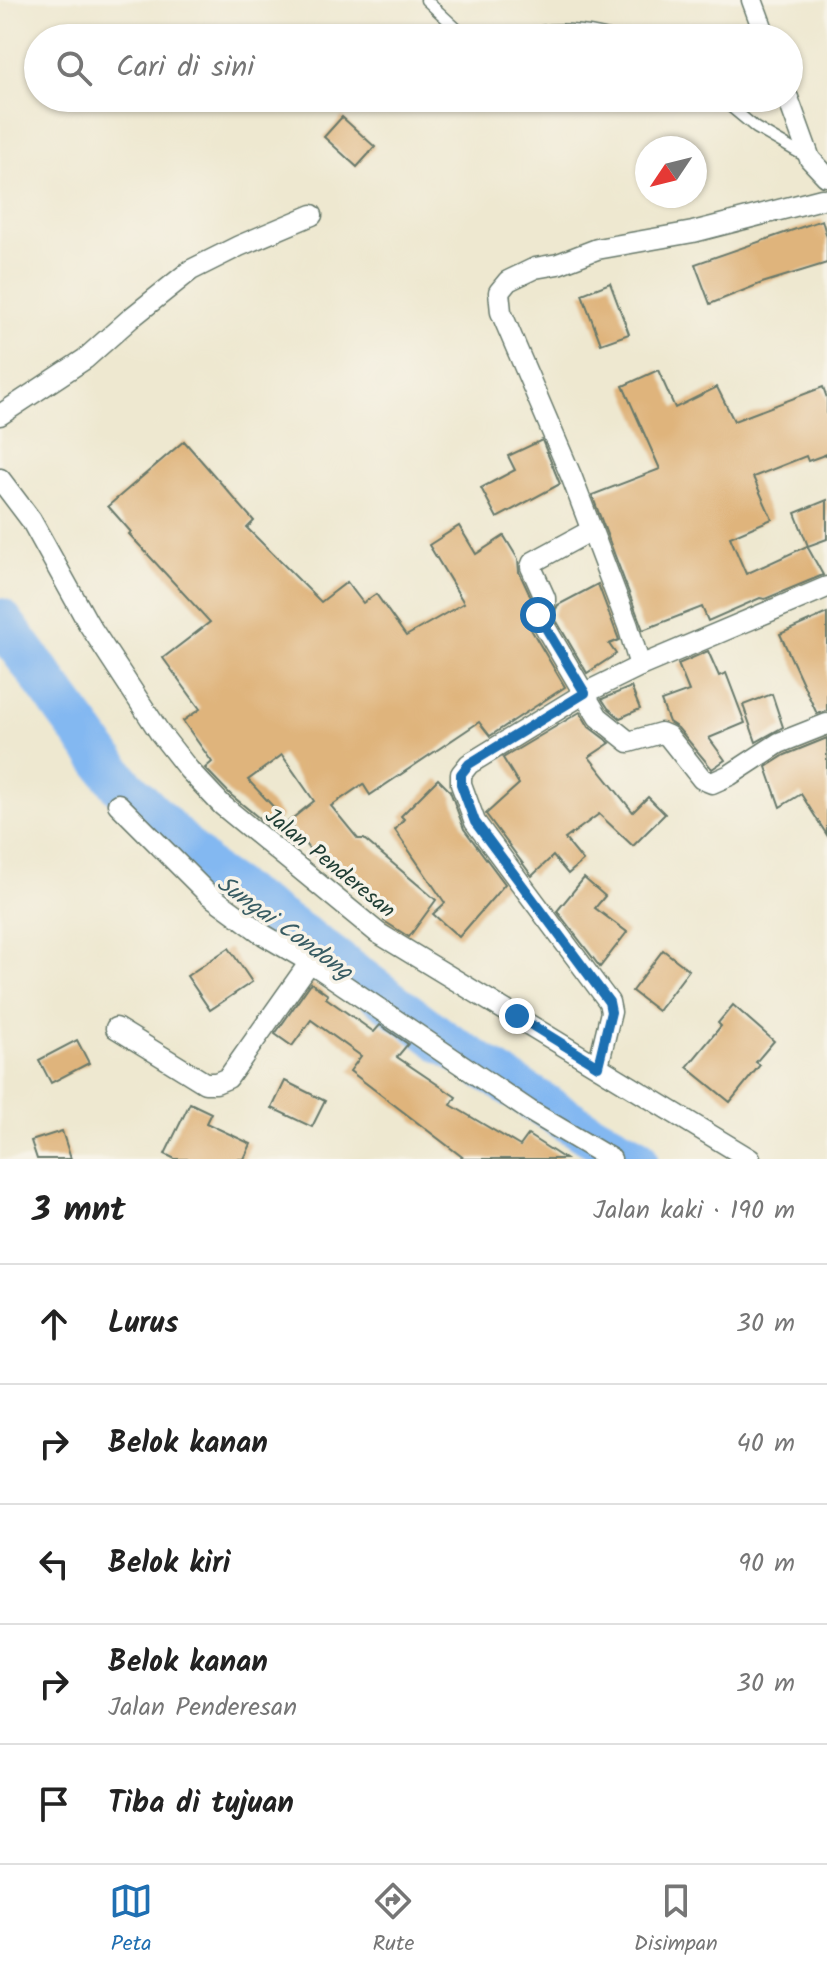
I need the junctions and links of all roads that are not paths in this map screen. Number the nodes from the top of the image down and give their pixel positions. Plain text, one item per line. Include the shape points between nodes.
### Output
1 (426, 0) edge
2 (752, 0) edge
3 (452, 24) edge
4 (761, 24) edge
5 (737, 112) edge
6 (793, 112) edge
7 (810, 159) junction
8 (826, 176) edge
9 (825, 202) edge
10 (312, 215) dead end
11 (0, 415) edge
12 (0, 479) edge
13 (592, 530) junction
14 (827, 587) edge
15 (640, 666) junction
16 (585, 693) junction
17 (827, 724) edge
18 (118, 804) dead end
19 (310, 962) junction
20 (116, 1028) dead end
21 (598, 1066) junction
22 (611, 1159) edge
23 (750, 1159) edge

1 - 3 lane
2 - 4 street
5 - 7 lane
6 - 7 street
7 - 8 street
8 - 9 street via 821,186
9 - 13 street via 597,249 535,268 503,286 498,298 501,312
10 - 11 street via 191,270 85,359
12 - 21 street, Jalan Penderesan via 31,520 88,623 160,733 222,805 378,933
13 - 15 street
13 - 16 street via 531,567 545,598 538,615
14 - 15 street
15 - 16 street
16 - 17 street via 598,717 629,742 661,733 668,736 702,779 712,783 779,743
16 - 21 street via 469,764 461,784 475,822 609,1002
18 - 19 street via 208,894
19 - 20 street via 228,1078 216,1083 205,1083
19 - 22 street via 530,1111
21 - 23 street, Jalan Penderesan

